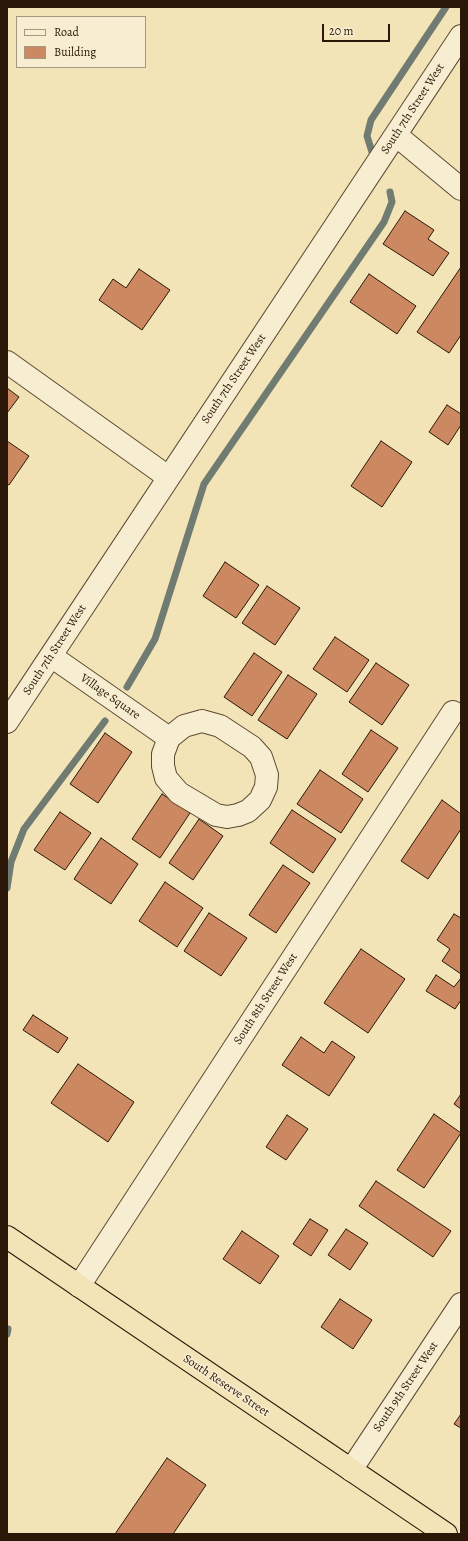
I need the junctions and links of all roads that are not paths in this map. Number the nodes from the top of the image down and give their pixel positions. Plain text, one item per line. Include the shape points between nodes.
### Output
1 (461, 36) edge
2 (396, 135) junction
3 (461, 189) edge
4 (7, 362) edge
5 (168, 477) junction
6 (51, 656) junction
7 (453, 712) dead end
8 (7, 722) edge
9 (169, 738) junction
10 (7, 1237) edge
11 (79, 1286) junction
12 (461, 1304) edge
13 (351, 1470) junction
14 (446, 1534) edge

1 - 2 street, South 7th Street West
2 - 3 street
2 - 5 street, South 7th Street West
4 - 5 street
5 - 6 street, South 7th Street West
6 - 8 street, South 7th Street West
6 - 9 street, Village Square
7 - 11 street, South 8th Street West
9 - 9 street via 162,766 166,778 179,793 206,810 227,817 248,811 260,800 266,787 266,775 261,757 252,747 220,726 202,721 184,726
10 - 11 highway, South Reserve Street
11 - 13 highway, South Reserve Street
12 - 13 street, South 9th Street West
13 - 14 highway, South Reserve Street

